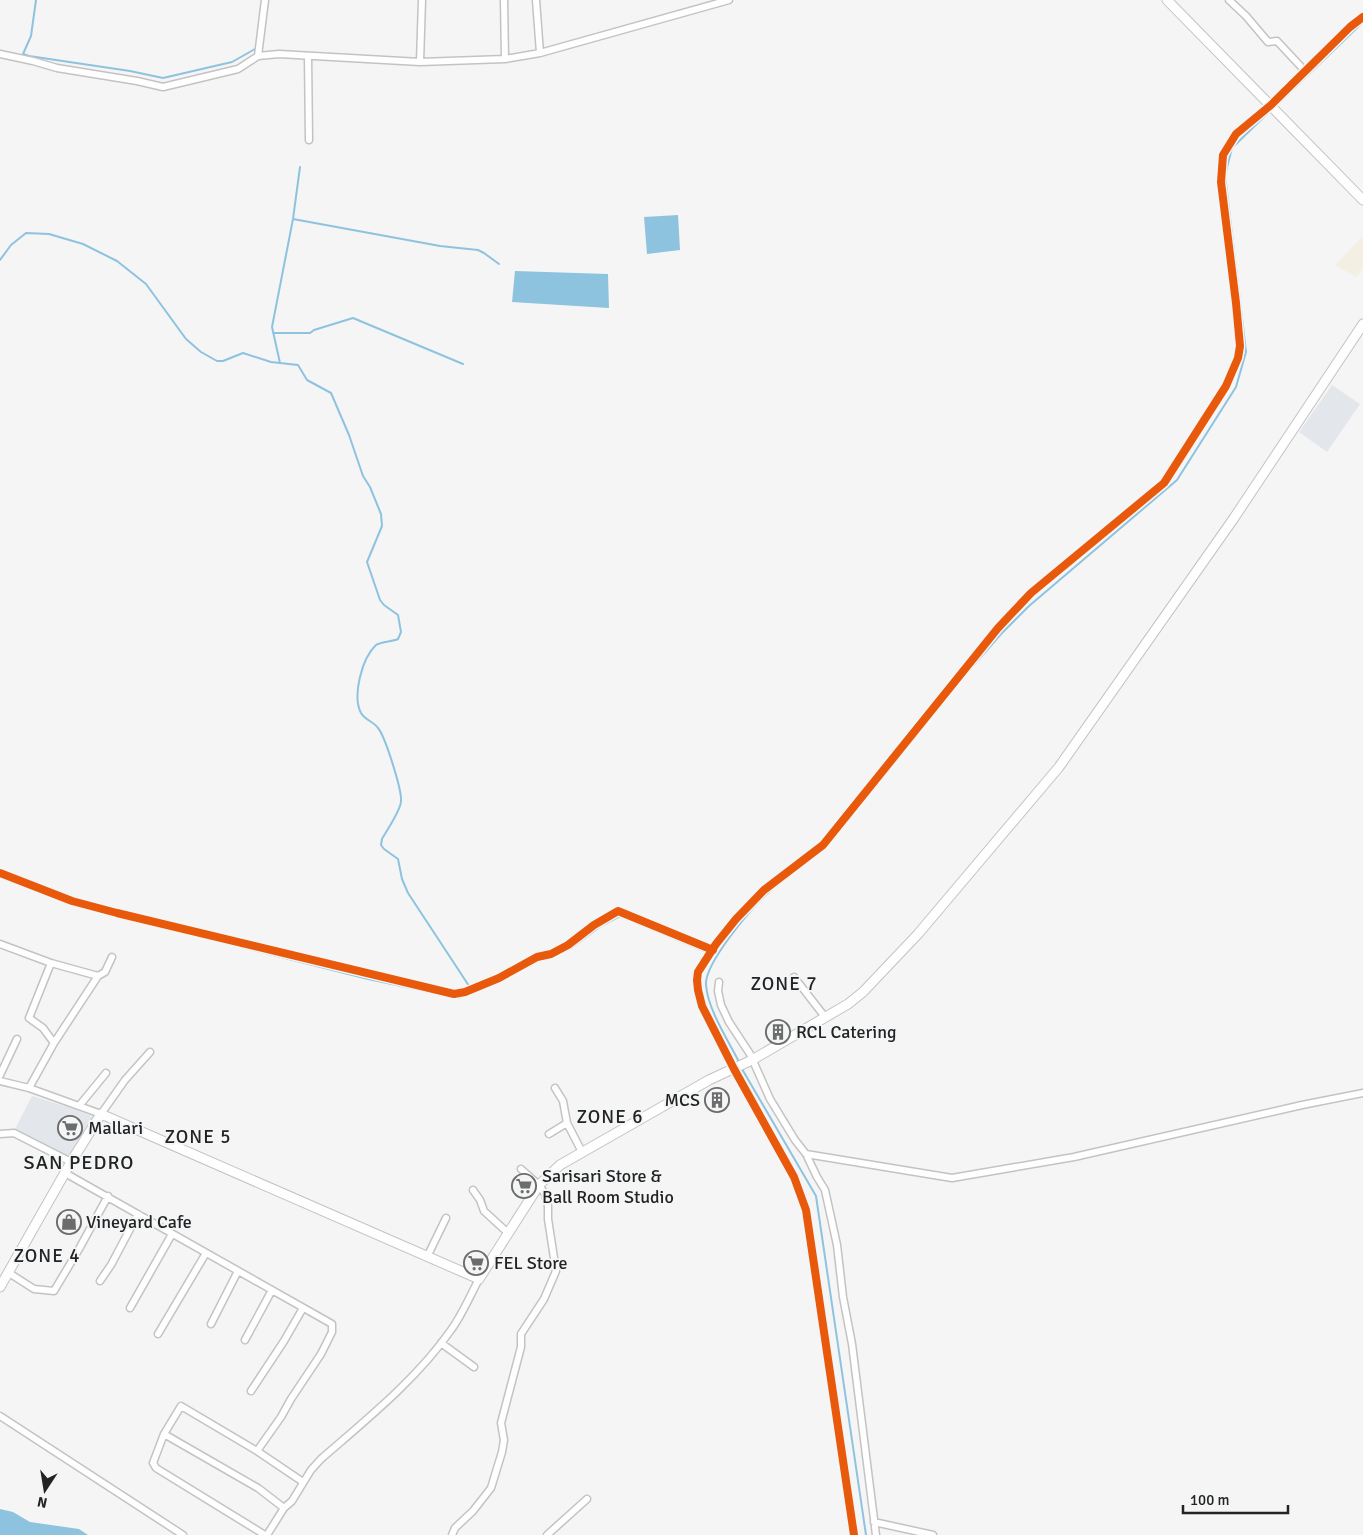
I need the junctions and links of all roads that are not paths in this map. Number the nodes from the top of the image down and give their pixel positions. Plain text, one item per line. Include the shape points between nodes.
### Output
1 (265, 0) edge
2 (422, 0) edge
3 (504, 0) edge
4 (536, 0) edge
5 (729, 0) edge
6 (1168, 0) edge
7 (1229, 0) edge
8 (1363, 17) edge
9 (540, 53) junction
10 (0, 54) edge
11 (258, 56) junction
12 (308, 56) junction
13 (505, 59) junction
14 (420, 62) junction
15 (1305, 71) junction
16 (1271, 105) junction
17 (308, 140) dead end
18 (1363, 200) edge
19 (1363, 324) edge
20 (0, 874) edge
21 (0, 944) edge
22 (714, 950) junction
23 (112, 957) dead end
24 (51, 963) junction
25 (98, 976) junction
26 (794, 978) dead end
27 (719, 982) dead end
28 (825, 1017) junction
29 (17, 1039) dead end
30 (54, 1043) junction
31 (150, 1052) dead end
32 (742, 1065) junction
33 (106, 1073) dead end
34 (0, 1075) edge
35 (0, 1081) edge
36 (28, 1088) junction
37 (556, 1088) dead end
38 (1363, 1093) edge
39 (79, 1106) junction
40 (101, 1114) junction
41 (567, 1123) junction
42 (0, 1134) edge
43 (549, 1134) dead end
44 (582, 1152) junction
45 (806, 1154) junction
46 (71, 1162) junction
47 (521, 1169) dead end
48 (65, 1173) junction
49 (539, 1185) junction
50 (473, 1190) dead end
51 (108, 1196) junction
52 (138, 1214) junction
53 (446, 1218) dead end
54 (508, 1233) junction
55 (172, 1234) junction
56 (206, 1253) junction
57 (427, 1256) junction
58 (238, 1271) junction
59 (8, 1273) junction
60 (479, 1280) junction
61 (100, 1282) dead end
62 (0, 1287) edge
63 (272, 1290) junction
64 (130, 1308) dead end
65 (303, 1308) junction
66 (211, 1324) dead end
67 (158, 1334) dead end
68 (245, 1340) dead end
69 (441, 1342) junction
70 (474, 1367) dead end
71 (251, 1391) dead end
72 (0, 1416) edge
73 (164, 1434) junction
74 (257, 1450) junction
75 (303, 1482) junction
76 (587, 1498) dead end
77 (284, 1508) junction
78 (874, 1522) junction
79 (183, 1535) edge
80 (266, 1535) edge
81 (452, 1535) edge
82 (547, 1535) edge
83 (854, 1535) edge
84 (876, 1535) edge
85 (933, 1535) edge

1 - 11 street
2 - 14 street
3 - 13 street
4 - 9 street
5 - 9 street
6 - 16 street
7 - 15 street via 1268,42 1277,41
8 - 15 street
9 - 13 street
10 - 11 street via 56,68 163,87 238,69
11 - 12 street
12 - 14 street
12 - 17 street
13 - 14 street
15 - 16 street
16 - 18 street
16 - 22 street via 1236,134 1223,155 1220,182 1240,346 1226,386 1194,438 1164,483 1031,593 998,628 823,845 764,890 736,919
19 - 28 street via 1234,518 1059,766 918,934 870,985 848,1004
20 - 22 street via 72,901 454,994 499,978 537,957 559,950 618,911
21 - 24 street
22 - 32 street via 698,972 698,990 702,1006
23 - 25 street via 105,972
24 - 25 street
24 - 30 street via 30,1018
25 - 30 street
26 - 28 street
27 - 32 street via 721,1005
28 - 32 street
29 - 34 street
30 - 36 street
31 - 40 street
32 - 44 street
32 - 45 street via 770,1099
32 - 83 street via 806,1210
33 - 39 street
35 - 36 street
36 - 39 street
37 - 41 street via 563,1101
38 - 45 street via 1074,1157 952,1178
39 - 40 street
40 - 46 street
40 - 57 street
41 - 43 street
41 - 44 street
42 - 46 street via 14,1134
44 - 49 street via 560,1165
45 - 78 street via 825,1190 837,1245
46 - 48 street
47 - 49 street
48 - 51 street
48 - 59 street
49 - 54 street
49 - 81 street via 548,1206 556,1271 544,1299 521,1334 522,1347 501,1423 502,1452 491,1488
50 - 54 street via 484,1211
51 - 52 street
51 - 59 street via 54,1291 34,1289
52 - 55 street
52 - 61 street
53 - 57 street
54 - 60 street
55 - 56 street
55 - 64 street
56 - 58 street
56 - 67 street
57 - 60 street
58 - 63 street
58 - 66 street
59 - 62 street
60 - 69 street via 452,1329
63 - 65 street
63 - 68 street
65 - 71 street
65 - 74 street via 332,1324 332,1332 281,1417
69 - 70 street
69 - 75 street via 405,1385 321,1459
72 - 79 street
73 - 74 street via 181,1406
73 - 77 street via 258,1488
73 - 80 street via 153,1463 156,1468
74 - 75 street
75 - 77 street
76 - 82 street
77 - 80 street
78 - 84 street
78 - 85 street

